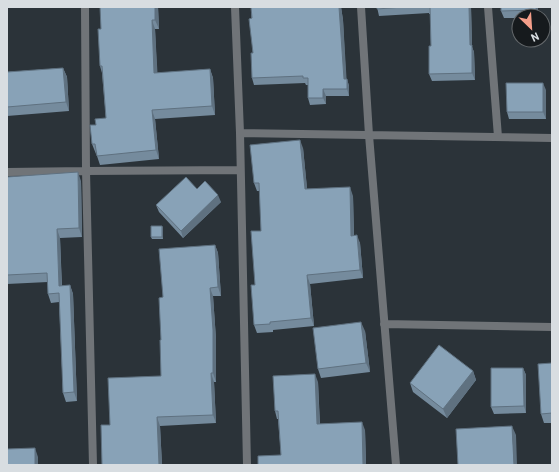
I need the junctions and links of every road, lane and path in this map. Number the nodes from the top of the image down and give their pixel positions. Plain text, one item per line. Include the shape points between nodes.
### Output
1 (85, 7) edge
2 (235, 7) edge
3 (361, 7) edge
4 (488, 7) edge
5 (240, 133) junction
6 (369, 135) junction
7 (498, 137) junction
8 (552, 138) edge
9 (240, 170) junction
10 (86, 171) junction
11 (7, 172) edge
12 (384, 324) junction
13 (552, 327) edge
14 (93, 465) edge
15 (247, 465) edge
16 (396, 465) edge

1 - 10 street
2 - 5 street
3 - 6 street
4 - 7 street
5 - 6 street
5 - 9 street
6 - 7 street
6 - 12 street
7 - 8 street
9 - 10 street
9 - 15 street
10 - 11 street
10 - 14 street
12 - 13 street
12 - 16 street

